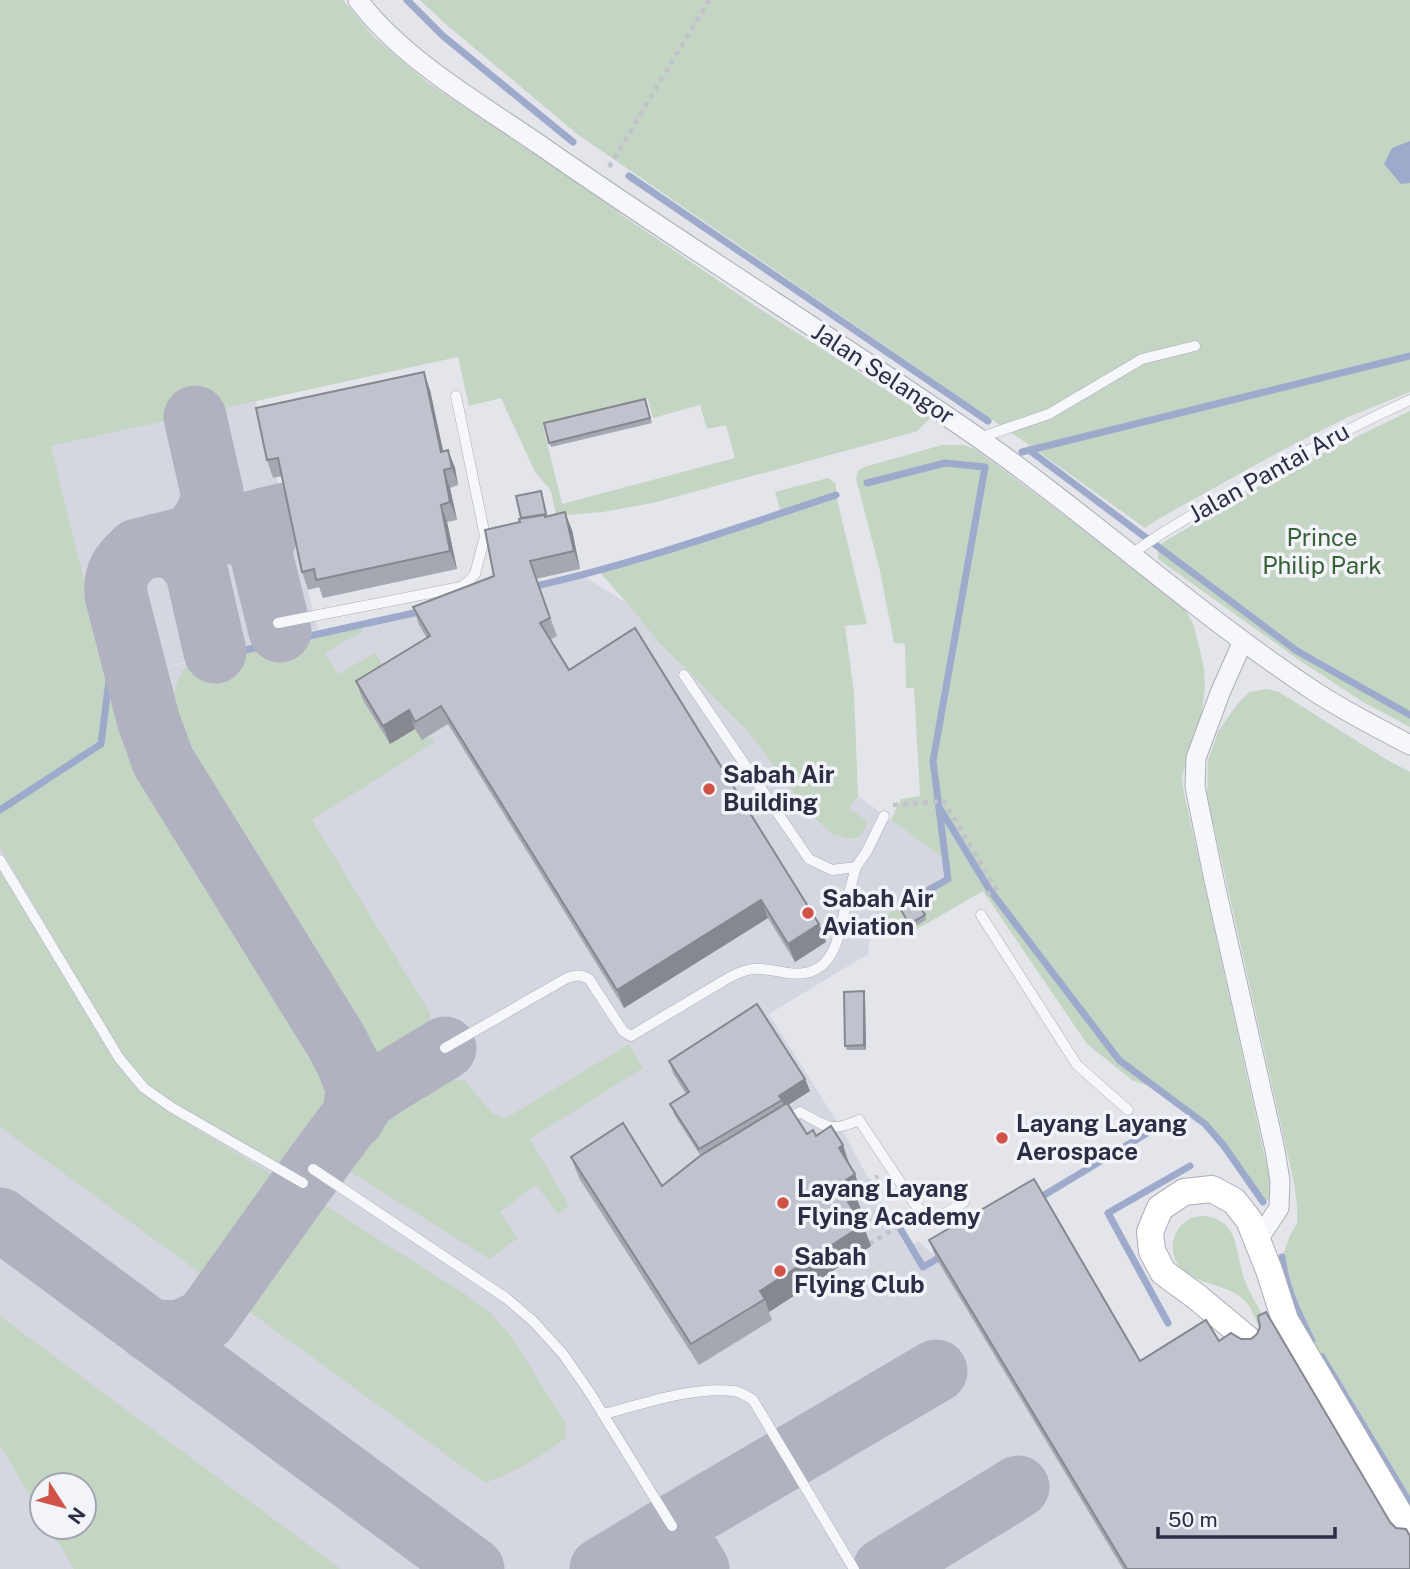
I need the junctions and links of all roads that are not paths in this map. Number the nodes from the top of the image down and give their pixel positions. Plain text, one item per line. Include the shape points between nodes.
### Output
1 (358, 0) edge
2 (1195, 346) dead end
3 (456, 396) dead end
4 (1410, 400) edge
5 (979, 438) junction
6 (497, 534) edge
7 (485, 536) junction
8 (1132, 554) junction
9 (278, 623) dead end
10 (1243, 641) junction
11 (684, 675) dead end
12 (1410, 746) edge
13 (884, 811) road end
14 (0, 860) edge
15 (856, 867) junction
16 (981, 915) dead end
17 (445, 1048) dead end
18 (1128, 1110) dead end
19 (776, 1127) edge
20 (313, 1169) dead end
21 (303, 1183) dead end
22 (964, 1202) dead end
23 (1258, 1241) junction
24 (1251, 1342) edge
25 (604, 1414) junction
26 (672, 1526) dead end
27 (1410, 1532) edge
28 (854, 1569) edge

1 - 5 street, Jalan Selangor via 434,72 597,186
2 - 5 lane via 1142,359 1049,414
3 - 7 lane
4 - 8 lane, Jalan Pantai Aru via 1285,462 1170,527
5 - 8 street, Jalan Selangor
6 - 7 lane
7 - 9 lane via 475,574 461,587
8 - 10 street, Jalan Selangor
10 - 12 street, Jalan Selangor via 1316,692
10 - 23 street via 1196,758 1195,787 1280,1181 1279,1208
11 - 15 lane via 809,859 832,870
13 - 15 lane
14 - 21 lane via 119,1058 144,1088
15 - 17 lane via 835,950 807,974 747,969 631,1036 589,979 577,975
16 - 18 lane via 1077,1065
19 - 22 lane via 800,1112 825,1126 841,1128 859,1120 921,1212 930,1217 943,1215
20 - 25 lane via 506,1298 563,1354
23 - 24 main road via 1234,1201 1212,1189 1184,1192 1160,1208 1150,1232 1152,1251 1163,1272
23 - 27 main road via 1285,1320
25 - 26 lane
25 - 28 lane via 691,1393 736,1391 746,1395

